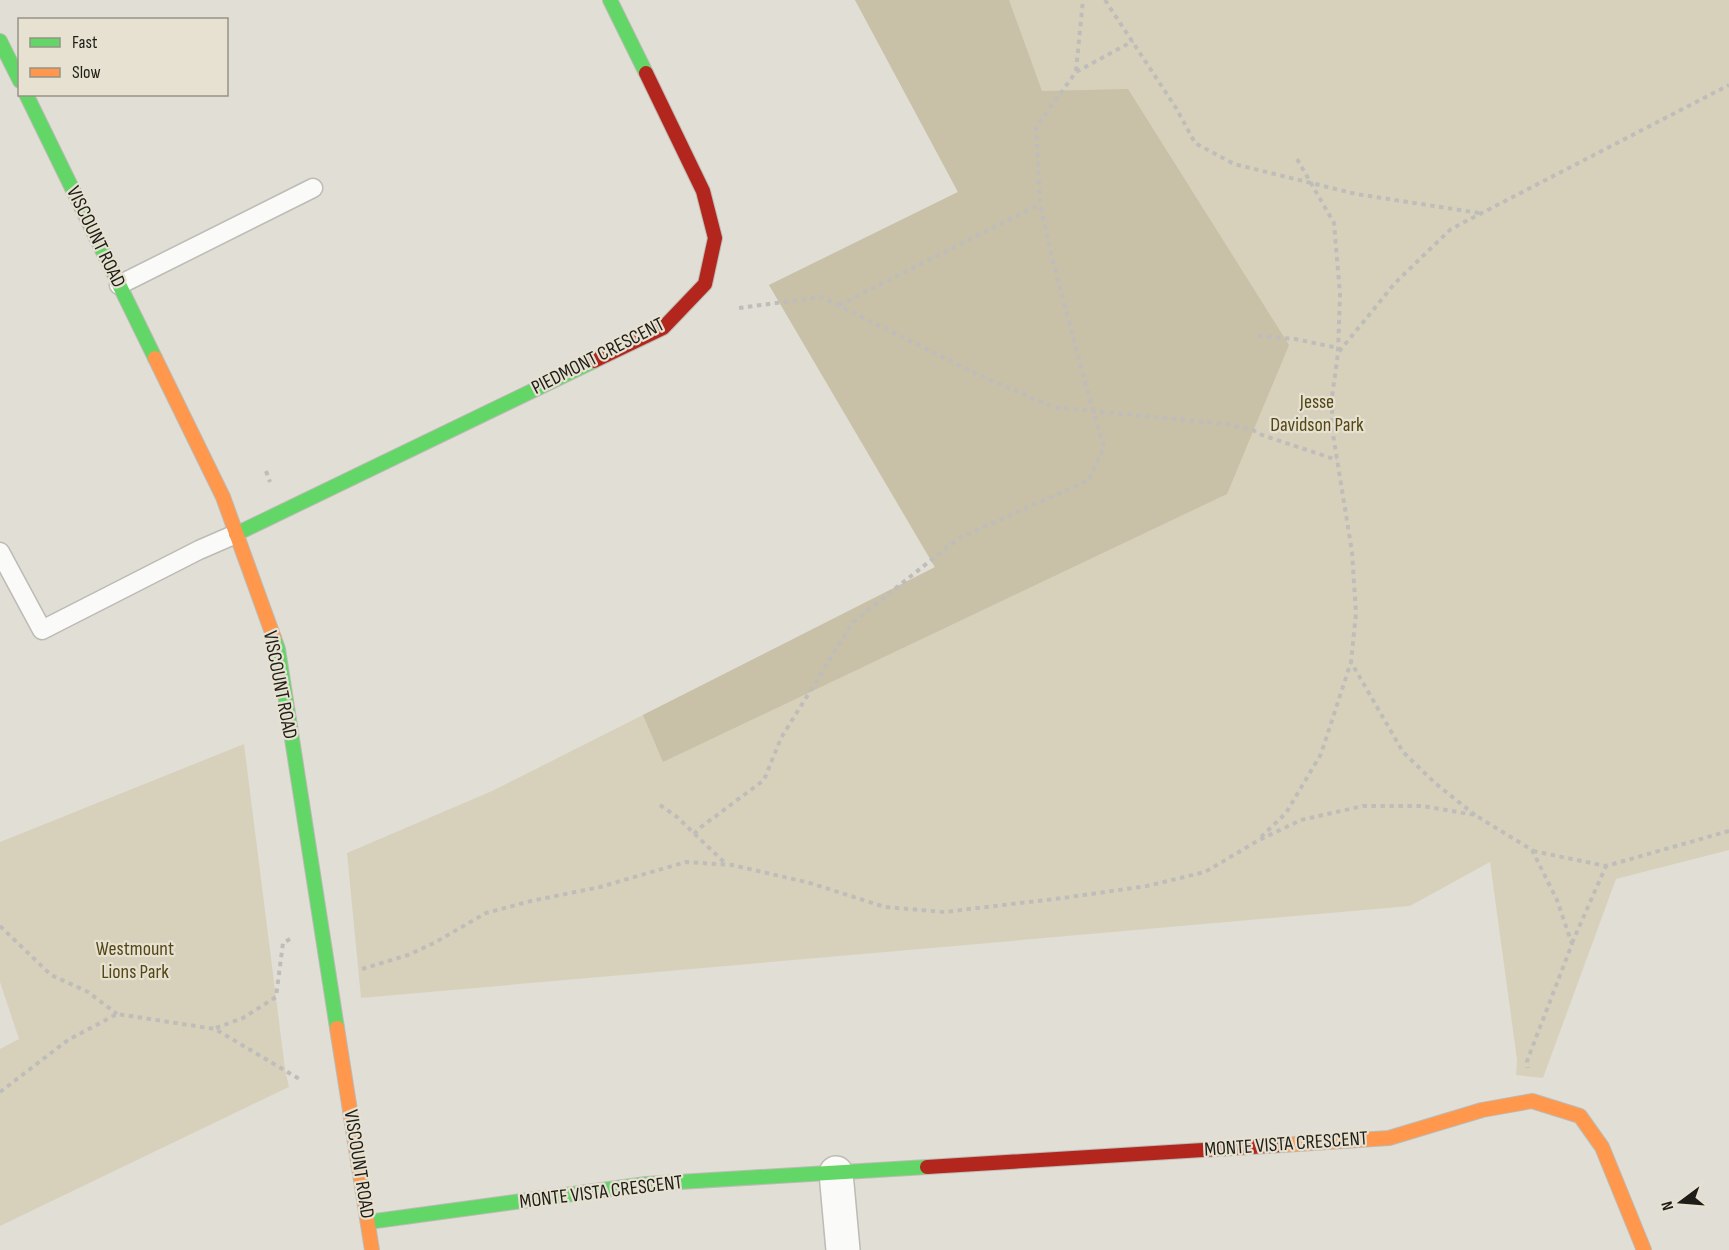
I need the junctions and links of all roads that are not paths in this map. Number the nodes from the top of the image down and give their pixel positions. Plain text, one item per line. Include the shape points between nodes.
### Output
1 (610, 0) edge
2 (0, 41) edge
3 (18, 77) edge
4 (27, 96) edge
5 (313, 188) dead end
6 (119, 285) junction
7 (236, 534) junction
8 (0, 552) edge
9 (836, 1173) junction
10 (368, 1222) junction
11 (372, 1250) edge
12 (843, 1250) edge
13 (1644, 1250) edge

1 - 7 street, PIEDMONT CRESCENT via 704,191 715,238 705,284 663,327
2 - 3 street
4 - 6 street, VISCOUNT ROAD
5 - 6 lane
6 - 7 street, VISCOUNT ROAD via 223,497
7 - 8 lane via 42,630
7 - 10 street, VISCOUNT ROAD via 278,649
9 - 10 street, MONTE VISTA CRESCENT via 646,1184
9 - 12 street
9 - 13 street, MONTE VISTA CRESCENT via 1389,1138 1482,1110 1532,1101 1580,1116 1602,1147
10 - 11 street, VISCOUNT ROAD

